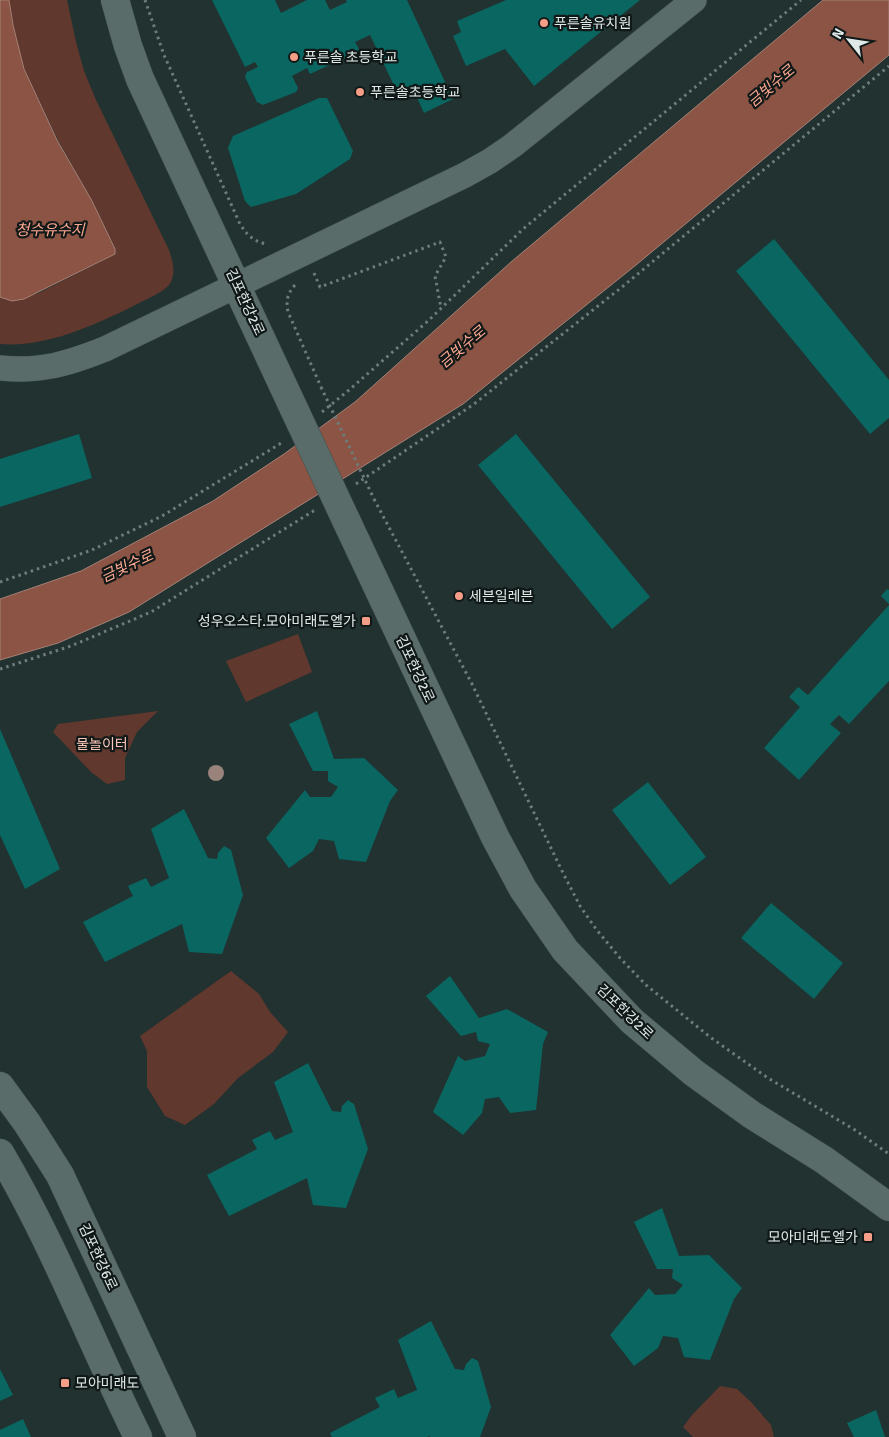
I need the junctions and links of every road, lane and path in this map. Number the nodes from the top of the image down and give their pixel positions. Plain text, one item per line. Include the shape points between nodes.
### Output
1 (115, 0) edge
2 (145, 0) edge
3 (694, 0) edge
4 (801, 0) edge
5 (889, 66) edge
6 (271, 243) dead end
7 (314, 273) dead end
8 (237, 284) junction
9 (441, 309) junction
10 (0, 368) edge
11 (321, 387) dead end
12 (307, 411) junction
13 (284, 441) dead end
14 (354, 486) dead end
15 (320, 507) dead end
16 (0, 582) edge
17 (0, 669) edge
18 (0, 1086) edge
19 (0, 1153) edge
20 (889, 1154) edge
21 (889, 1207) edge
22 (138, 1437) edge
23 (182, 1437) edge

1 - 8 street, 김포한강2로 via 140,79
2 - 6 path via 164,55 240,224 254,240
3 - 8 street via 490,161 465,176
4 - 9 path via 523,229
5 - 14 path via 474,404
7 - 9 path via 320,287 440,242 446,257 435,276
8 - 10 street via 76,360 50,367
8 - 12 street, 김포한강2로
9 - 12 path via 349,390
11 - 20 path, bridge via 374,499 472,684 563,873 596,928 646,985 710,1037 768,1078
12 - 21 street, 김포한강2로, bridge via 346,520 495,837 523,889 565,950 632,1021 694,1073
13 - 16 path via 162,516 92,550
15 - 17 path via 151,612 71,646
18 - 23 street, 김포한강6로 via 60,1175
19 - 22 street via 24,1193

